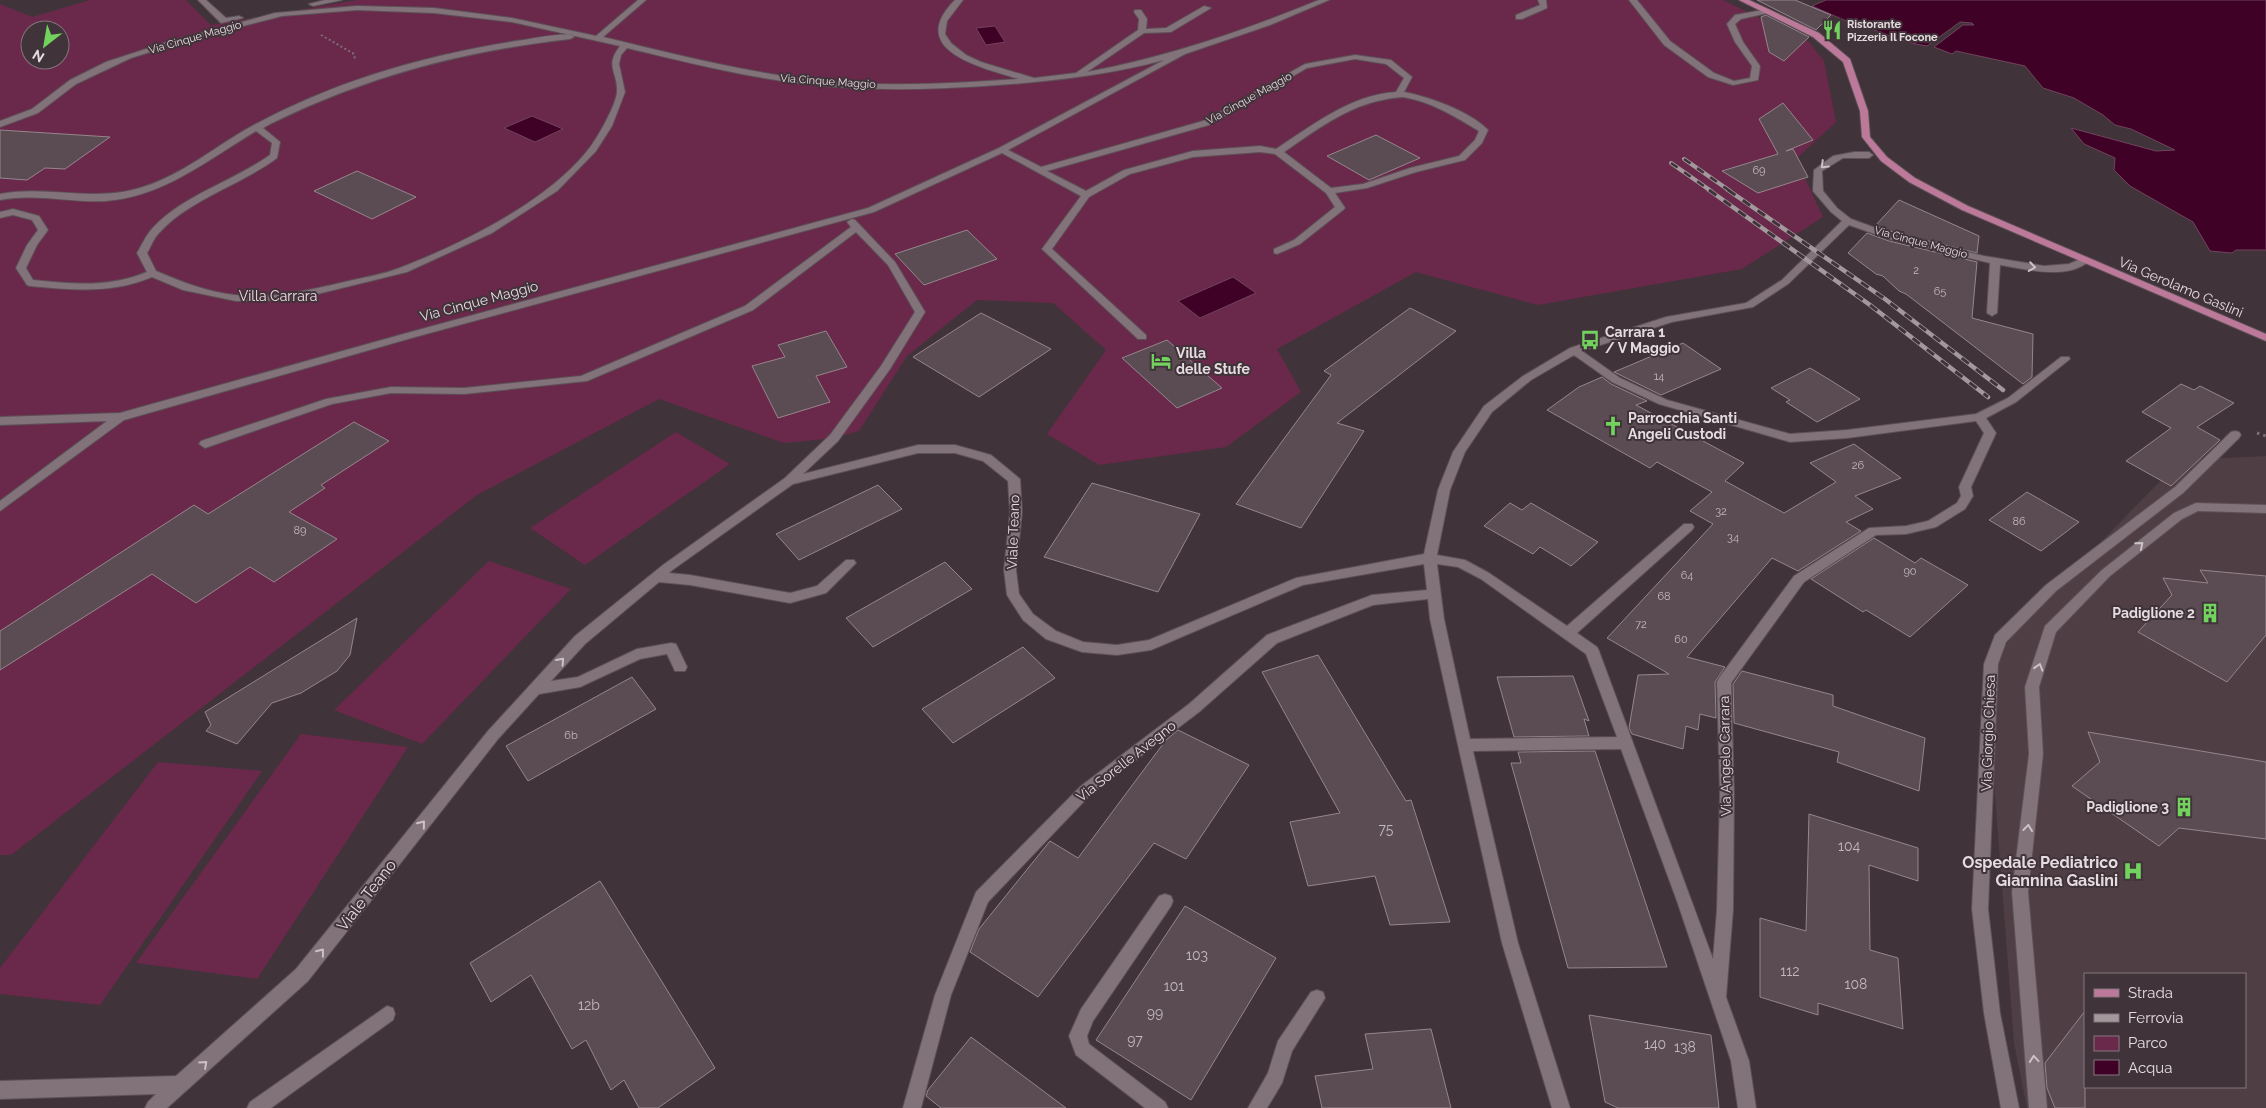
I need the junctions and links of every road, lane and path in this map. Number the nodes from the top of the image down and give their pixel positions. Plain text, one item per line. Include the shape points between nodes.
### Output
1 (202, 0) edge
2 (338, 0) edge
3 (642, 0) edge
4 (959, 0) edge
5 (1325, 0) edge
6 (1542, 0) edge
7 (1633, 0) edge
8 (1743, 0) edge
9 (1207, 8) dead end
10 (1765, 11) junction
11 (1138, 12) dead end
12 (281, 14) junction
13 (1519, 17) dead end
14 (1142, 31) junction
15 (585, 35) junction
16 (597, 39) junction
17 (624, 46) junction
18 (1186, 50) junction
19 (1076, 76) junction
20 (1035, 80) junction
21 (345, 87) junction
22 (1399, 94) junction
23 (1864, 111) junction
24 (0, 124) edge
25 (256, 127) junction
26 (1002, 150) junction
27 (1278, 152) junction
28 (1869, 154) junction
29 (1884, 159) junction
30 (1040, 170) junction
31 (1328, 191) junction
32 (1086, 195) junction
33 (0, 197) edge
34 (0, 215) edge
35 (846, 216) junction
36 (1848, 221) junction
37 (857, 227) junction
38 (2030, 235) junction
39 (1277, 251) dead end
40 (2085, 260) junction
41 (1995, 261) junction
42 (152, 273) junction
43 (1992, 313) dead end
44 (1142, 337) dead end
45 (2266, 338) edge
46 (1574, 350) junction
47 (2065, 359) dead end
48 (120, 417) junction
49 (1979, 417) junction
50 (0, 421) edge
51 (2235, 435) dead end
52 (205, 444) dead end
53 (789, 480) junction
54 (0, 507) edge
55 (2266, 509) edge
56 (1688, 527) dead end
57 (1430, 558) junction
58 (850, 563) dead end
59 (656, 577) junction
60 (1434, 594) junction
61 (1567, 634) junction
62 (680, 668) dead end
63 (535, 689) junction
64 (1626, 743) junction
65 (1464, 745) junction
66 (1165, 901) dead end
67 (1317, 998) dead end
68 (1718, 1000) junction
69 (387, 1014) dead end
70 (180, 1085) junction
71 (0, 1090) edge
72 (154, 1108) edge
73 (256, 1108) edge
74 (912, 1108) edge
75 (1159, 1108) edge
76 (1257, 1108) edge
77 (1562, 1108) edge
78 (1747, 1108) edge
79 (2010, 1108) edge
80 (2038, 1108) edge

1 - 2 street via 224,21
3 - 16 street
4 - 20 street, Via Cinque Maggio via 946,11 942,26 944,41 962,57 979,66
5 - 18 street, Via Cinque Maggio via 1272,22
6 - 13 street via 1544,6
7 - 10 street via 1666,43 1711,75 1733,82 1754,80 1756,66 1731,24 1738,17
8 - 10 main road
9 - 14 street via 1168,30
10 - 23 main road via 1816,36 1847,61
11 - 14 street via 1143,19
12 - 15 street, Via Cinque Maggio via 346,9 429,10 484,16
12 - 21 path via 354,54 356,62
12 - 24 street, Via Cinque Maggio via 191,37 101,68 72,82 37,110
14 - 19 street, Via Cinque Maggio
15 - 16 street, Via Cinque Maggio
15 - 21 street, Via Cinque Maggio via 491,46 432,59
16 - 17 street, Via Cinque Maggio
17 - 20 street, Via Cinque Maggio via 774,77 824,83 976,85
17 - 42 street via 615,64 621,92 608,126 593,149 554,189 489,231 404,270 293,297 236,298 187,288
18 - 19 street, Via Cinque Maggio via 1113,70
18 - 26 street, Via Cinque Maggio
19 - 20 street, Via Cinque Maggio
21 - 25 street, Via Cinque Maggio via 301,104
22 - 27 street via 1358,103
22 - 30 street, Via Cinque Maggio via 1408,77 1388,62 1355,57 1305,66 1206,123
22 - 31 street via 1423,98 1484,130 1479,141 1462,158 1364,186
23 - 28 main road via 1858,135
23 - 29 main road via 1866,137
25 - 33 street, Via Cinque Maggio via 177,176 146,189 103,199 44,194
25 - 42 street via 276,142 274,156 257,170 180,212 155,231 142,253
26 - 30 street
26 - 35 street, Via Cinque Maggio via 871,210
27 - 31 street
27 - 32 street via 1260,149 1192,154 1126,172
28 - 29 main road
28 -> 36 street, Via Cinque Maggio via 1831,158 1818,170 1818,191
28 - 38 main road via 1906,183 1963,211
29 - 38 main road via 1912,180 1965,208
30 - 32 street
31 - 39 street via 1340,208 1297,242
32 - 44 street via 1047,249
34 - 42 street via 13,212 36,218 43,230 21,268 30,283 96,289 132,283
35 - 37 street
35 - 48 street, Via Cinque Maggio
36 - 41 street, Via Cinque Maggio via 1892,237
36 - 46 street via 1785,282 1749,306 1670,319
37 - 52 street via 749,308 583,379 464,392 391,390 330,401
37 - 53 street via 892,264 920,312 886,367 834,438
38 - 40 main road
41 -> 40 street, Via Cinque Maggio via 2044,269 2071,267
40 - 45 main road, Via Gerolamo Gaslini
41 - 43 street
46 - 49 street via 1616,380 1663,402 1790,438
46 - 57 street via 1527,378 1488,409 1459,452 1447,483
47 - 49 street via 2012,400
48 - 50 street, Via Cinque Maggio
48 - 54 street, Via Cinque Maggio
49 - 68 street, Via Angelo Carrara via 1990,433 1965,487 1967,496 1962,506 1932,524 1906,530 1873,531 1799,579 1724,682 1726,910
51 - 79 street, Via Giorgio Chiesa via 2180,490 2051,588 2000,639 1990,664 1980,909 1992,1013
53 - 57 street, Viale Teano via 918,449 955,449 987,458 1014,479 1016,512 1010,570 1014,595 1028,617 1051,635 1082,647 1117,650 1151,646 1301,582
53 - 59 street, Viale Teano
80 -> 55 street via 2020,892 2036,754 2032,686 2050,630 2106,573 2178,516 2196,507
56 - 61 street
57 - 60 street
57 - 61 street, Via Angelo Carrara via 1461,564 1485,576
58 - 59 street via 821,590 790,598
63 -> 59 street, Viale Teano via 580,640
60 - 65 street
60 - 74 street, Via Sorelle Avegno via 1372,600 1272,639 1194,708 1086,790 982,897 943,995
61 - 64 street, Via Angelo Carrara via 1592,651
62 - 63 street via 671,648 637,654 580,682
70 -> 63 street, Viale Teano via 302,975 493,735
64 - 65 street
64 - 68 street, Via Angelo Carrara
65 - 77 street via 1510,943
66 - 75 street via 1087,1015 1078,1036 1082,1048
67 - 76 street via 1284,1047 1276,1077
68 - 78 street, Via Angelo Carrara via 1740,1061
69 - 73 street
70 - 71 street
70 - 72 street, Viale Teano

